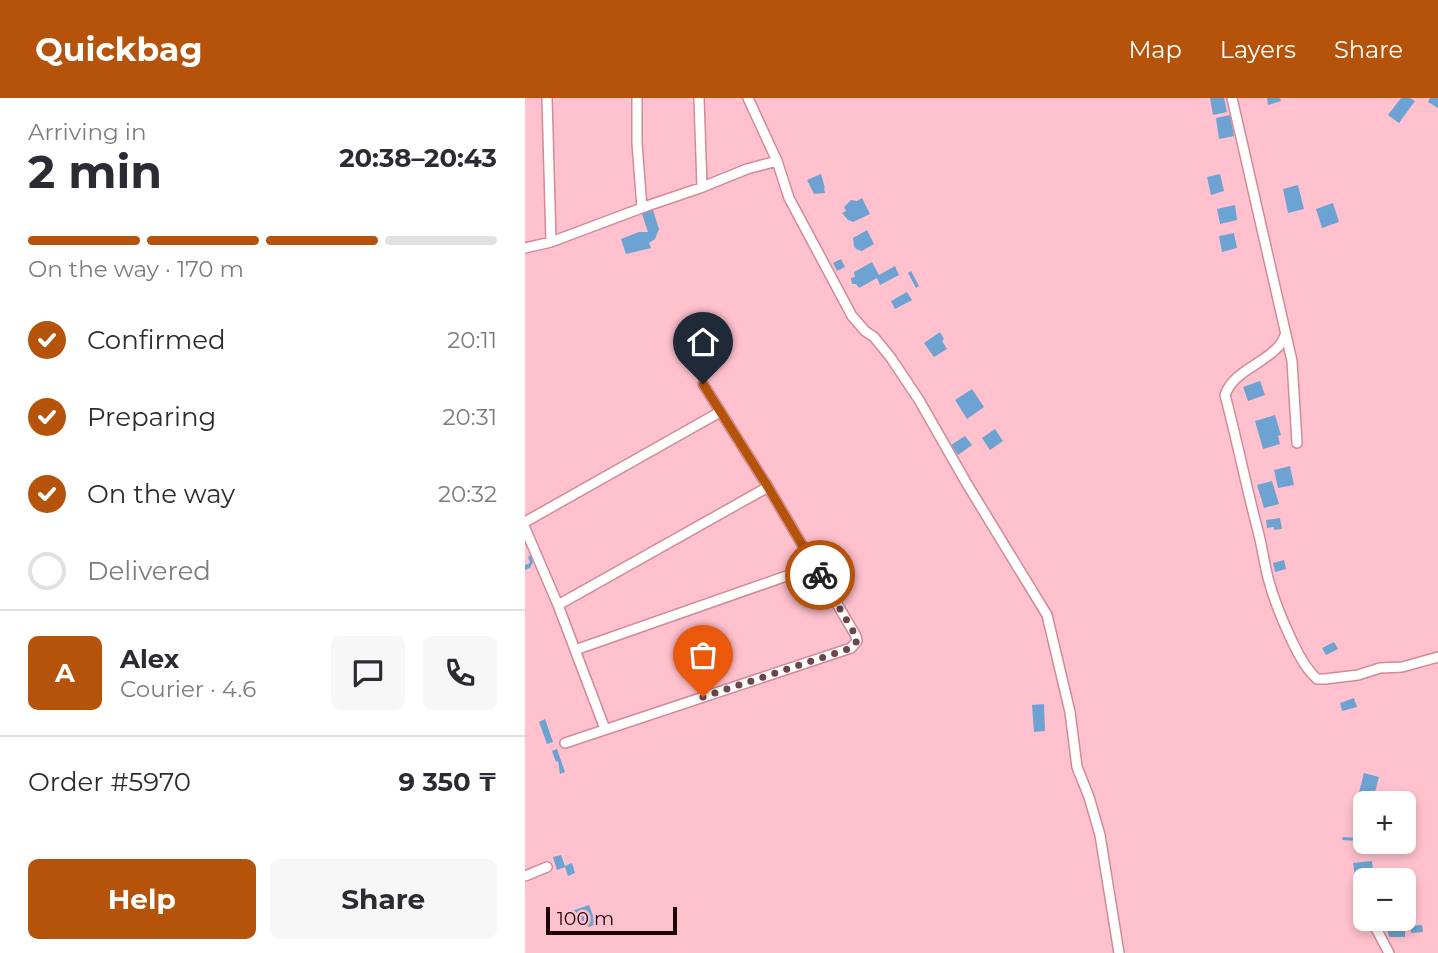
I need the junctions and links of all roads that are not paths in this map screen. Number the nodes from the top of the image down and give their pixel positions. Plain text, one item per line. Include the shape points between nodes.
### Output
1 (547, 98) edge
2 (637, 98) edge
3 (699, 98) edge
4 (748, 98) edge
5 (1232, 98) edge
6 (777, 160) junction
7 (702, 187) junction
8 (642, 208) junction
9 (551, 242) junction
10 (525, 248) edge
11 (1286, 333) junction
12 (703, 384) dead end
13 (720, 412) junction
14 (1297, 443) dead end
15 (768, 487) junction
16 (525, 522) edge
17 (525, 528) edge
18 (815, 566) junction
19 (558, 605) junction
20 (575, 650) junction
21 (1438, 657) edge
22 (605, 730) junction
23 (565, 743) dead end
24 (547, 866) dead end
25 (525, 876) edge
26 (1377, 931) edge
27 (1119, 953) edge
28 (1389, 953) edge

1 - 9 street
2 - 8 street
3 - 7 street
4 - 6 street
5 - 11 street
6 - 7 street
6 - 27 street via 789,198 852,316 891,358 919,400 1047,615 1070,712 1077,767 1100,835
7 - 8 street
8 - 9 street
9 - 10 street
11 - 14 street
11 - 21 street via 1279,347 1243,372 1225,395 1275,603 1300,658 1312,675 1325,679
12 - 13 street
13 - 15 street
13 - 16 street
15 - 18 street
15 - 19 street
17 - 19 street
18 - 20 street
18 - 22 street via 856,636 851,648
19 - 20 street
20 - 22 street
22 - 23 street
24 - 25 street
26 - 28 street

